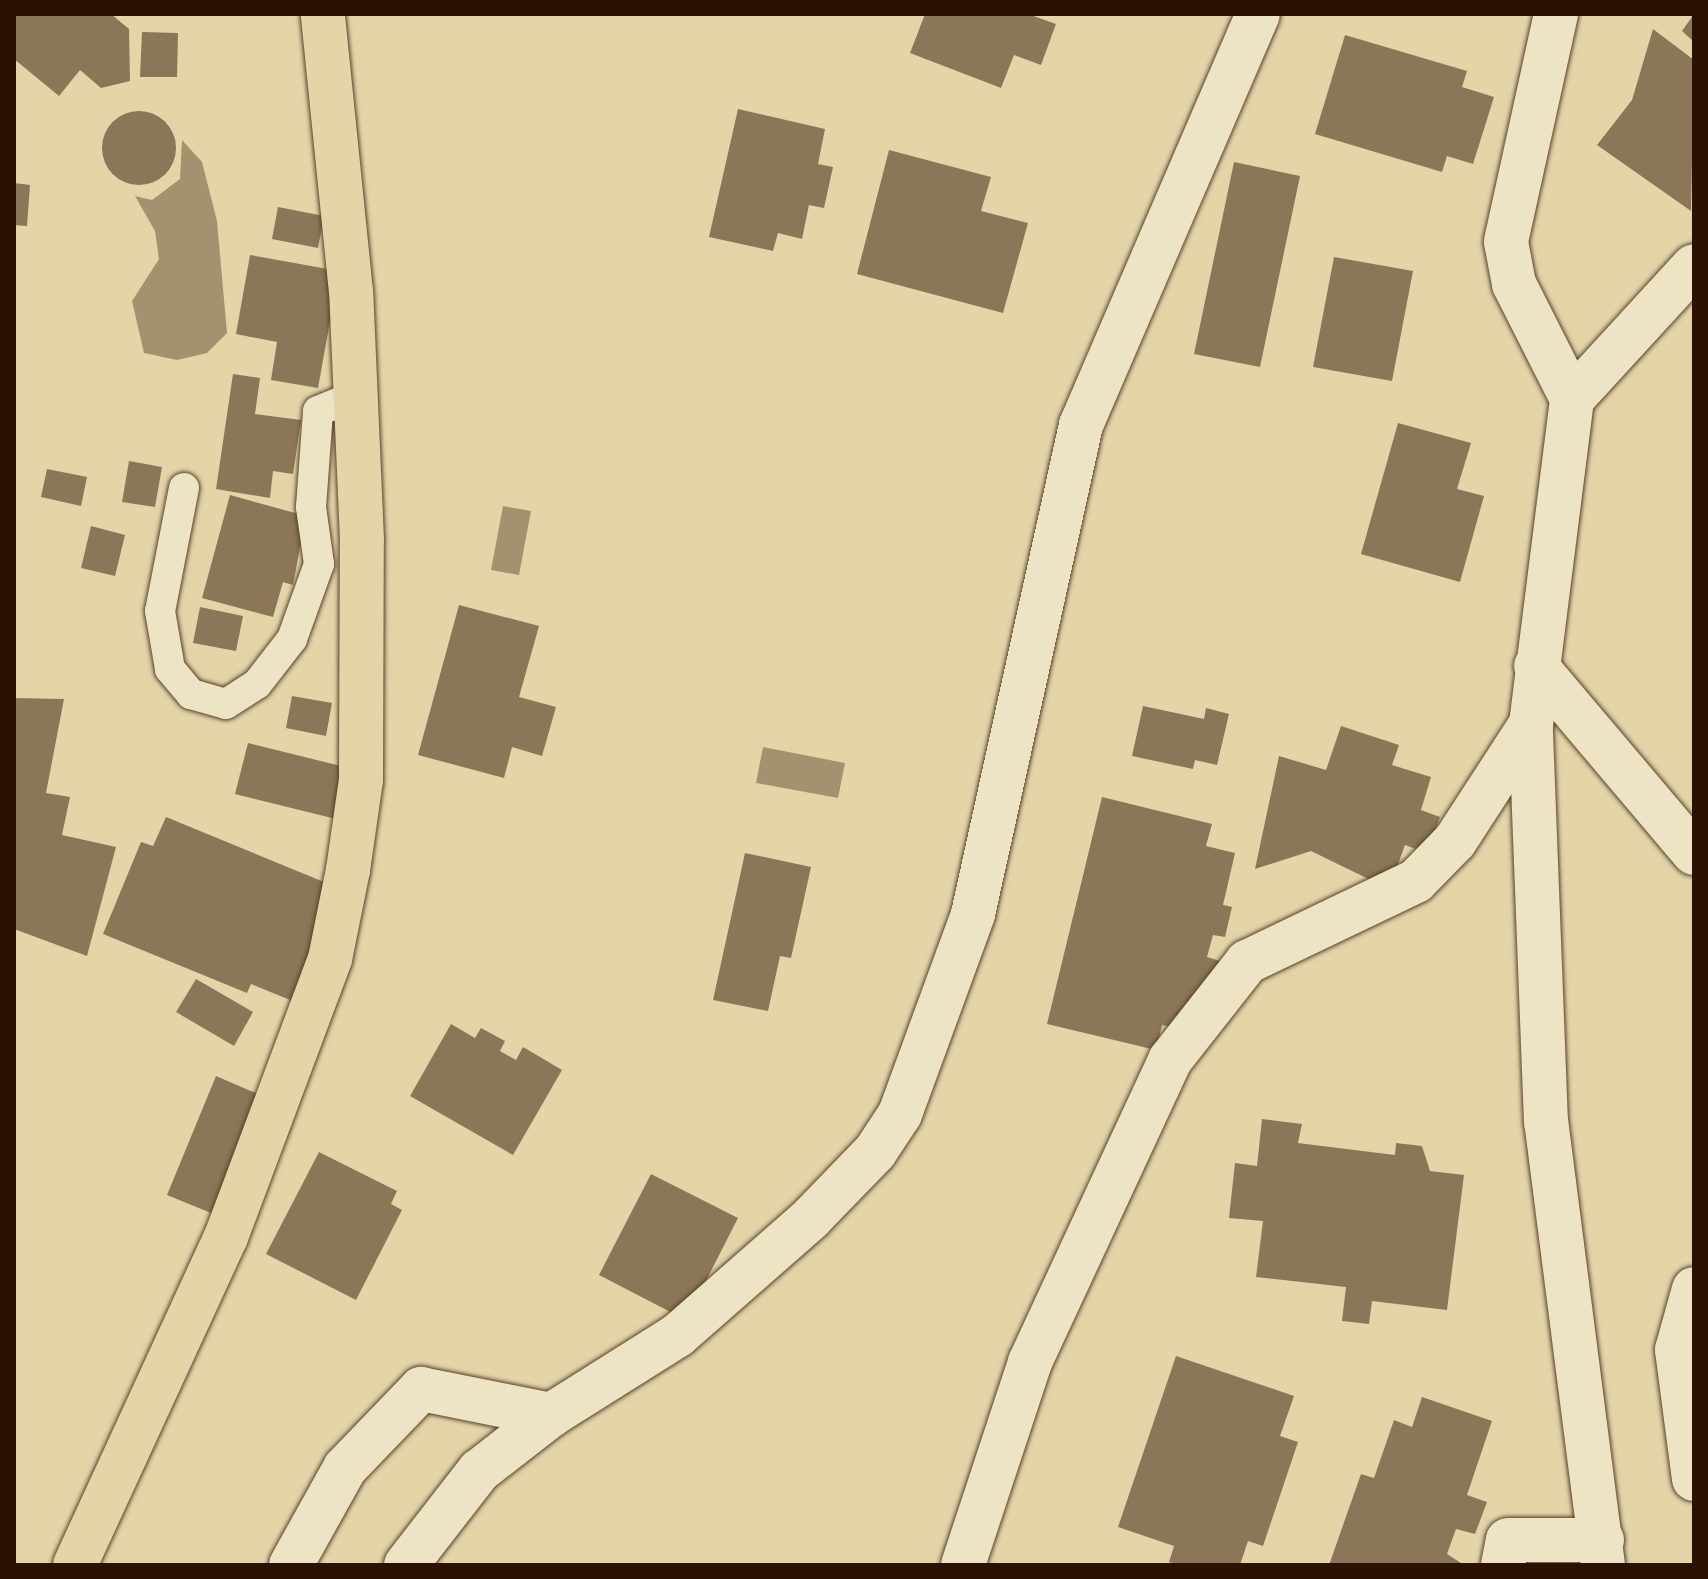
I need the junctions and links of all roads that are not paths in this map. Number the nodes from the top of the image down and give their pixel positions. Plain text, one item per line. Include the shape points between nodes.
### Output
1 (323, 14) edge
2 (1258, 14) edge
3 (1556, 14) edge
4 (1694, 266) edge
5 (352, 397) junction
6 (1572, 399) junction
7 (184, 488) dead end
8 (1536, 666) junction
9 (1531, 724) junction
10 (1694, 853) edge
11 (1694, 1289) edge
12 (551, 1415) junction
13 (1694, 1479) edge
14 (1602, 1552) edge
15 (75, 1565) edge
16 (291, 1565) edge
17 (406, 1565) edge
18 (963, 1565) edge
19 (1503, 1565) edge

1 - 5 main road via 351,292
2 - 12 street via 1081,425 973,914 900,1114 875,1152 811,1218 678,1335
3 - 6 street via 1506,242 1514,284
4 - 6 street
5 - 7 lane via 318,411 311,507 319,564 292,639 257,684 226,704 191,694 170,669 160,611
5 - 15 main road via 362,540 361,780 330,959 226,1237
6 - 8 street
8 - 9 street
8 - 10 street
9 - 14 street via 1546,1123
9 - 18 street via 1455,841 1416,881 1247,962 1170,1060 1030,1362
11 - 13 street via 1677,1350
12 - 16 street via 421,1389 345,1468
12 - 17 street via 479,1471
14 - 19 street via 1508,1540

